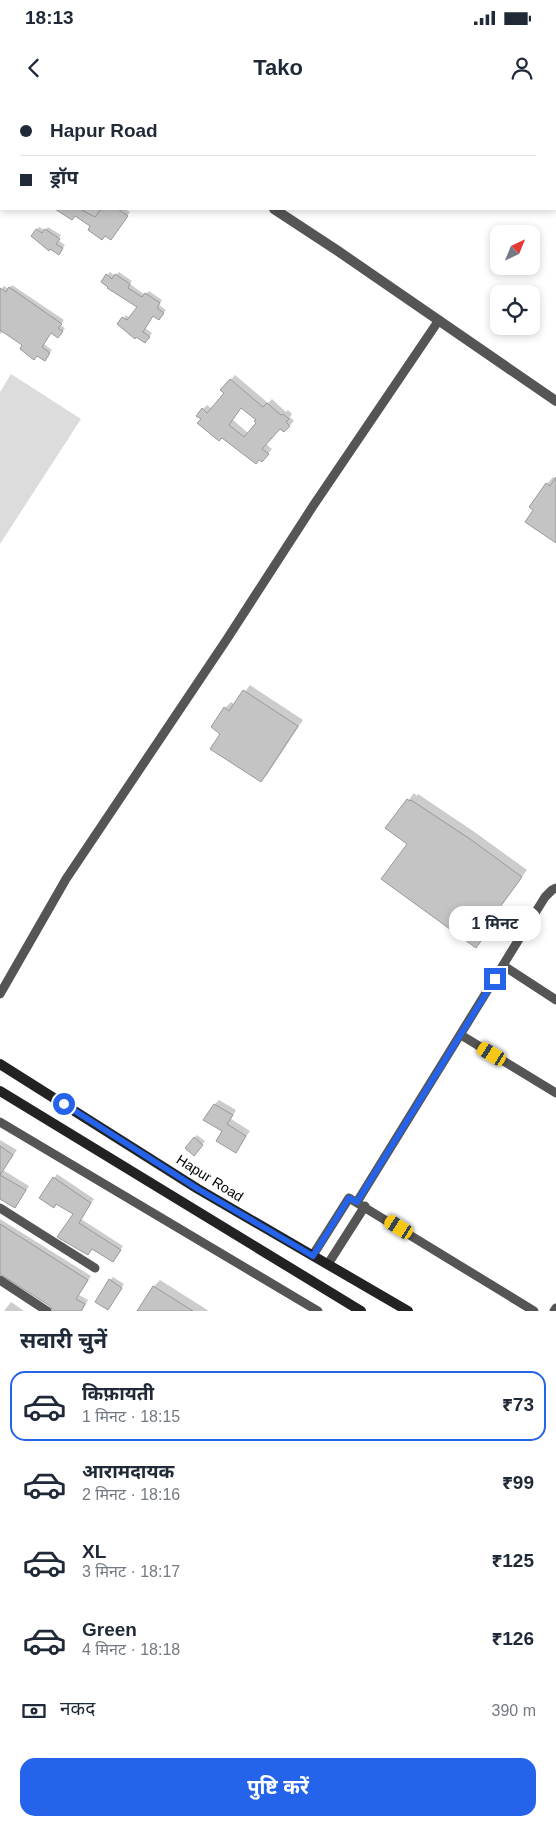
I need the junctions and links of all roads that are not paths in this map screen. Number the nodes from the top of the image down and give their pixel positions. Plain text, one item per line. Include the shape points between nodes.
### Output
1 (275, 210) edge
2 (439, 320) junction
3 (556, 401) edge
4 (556, 888) edge
5 (504, 966) junction
6 (0, 994) edge
7 (556, 1000) edge
8 (461, 1035) junction
9 (0, 1064) edge
10 (0, 1091) edge
11 (556, 1093) edge
12 (0, 1122) edge
13 (361, 1204) junction
14 (0, 1208) edge
15 (313, 1256) junction
16 (328, 1264) junction
17 (95, 1268) dead end
18 (2, 1285) edge
19 (316, 1310) edge
20 (47, 1311) edge
21 (361, 1311) edge
22 (408, 1311) edge
23 (534, 1311) edge

1 - 2 street
2 - 3 street
2 - 6 street via 66,880
4 - 5 street via 545,897
5 - 7 street
5 - 8 street
8 - 11 street
8 - 13 street
9 - 15 main road, Hapur Road via 198,1189
10 - 21 main road
12 - 19 street
13 - 15 street via 349,1198
13 - 16 street
13 - 23 street
14 - 17 street
15 - 16 main road, Hapur Road
16 - 22 main road, Hapur Road
18 - 20 street

